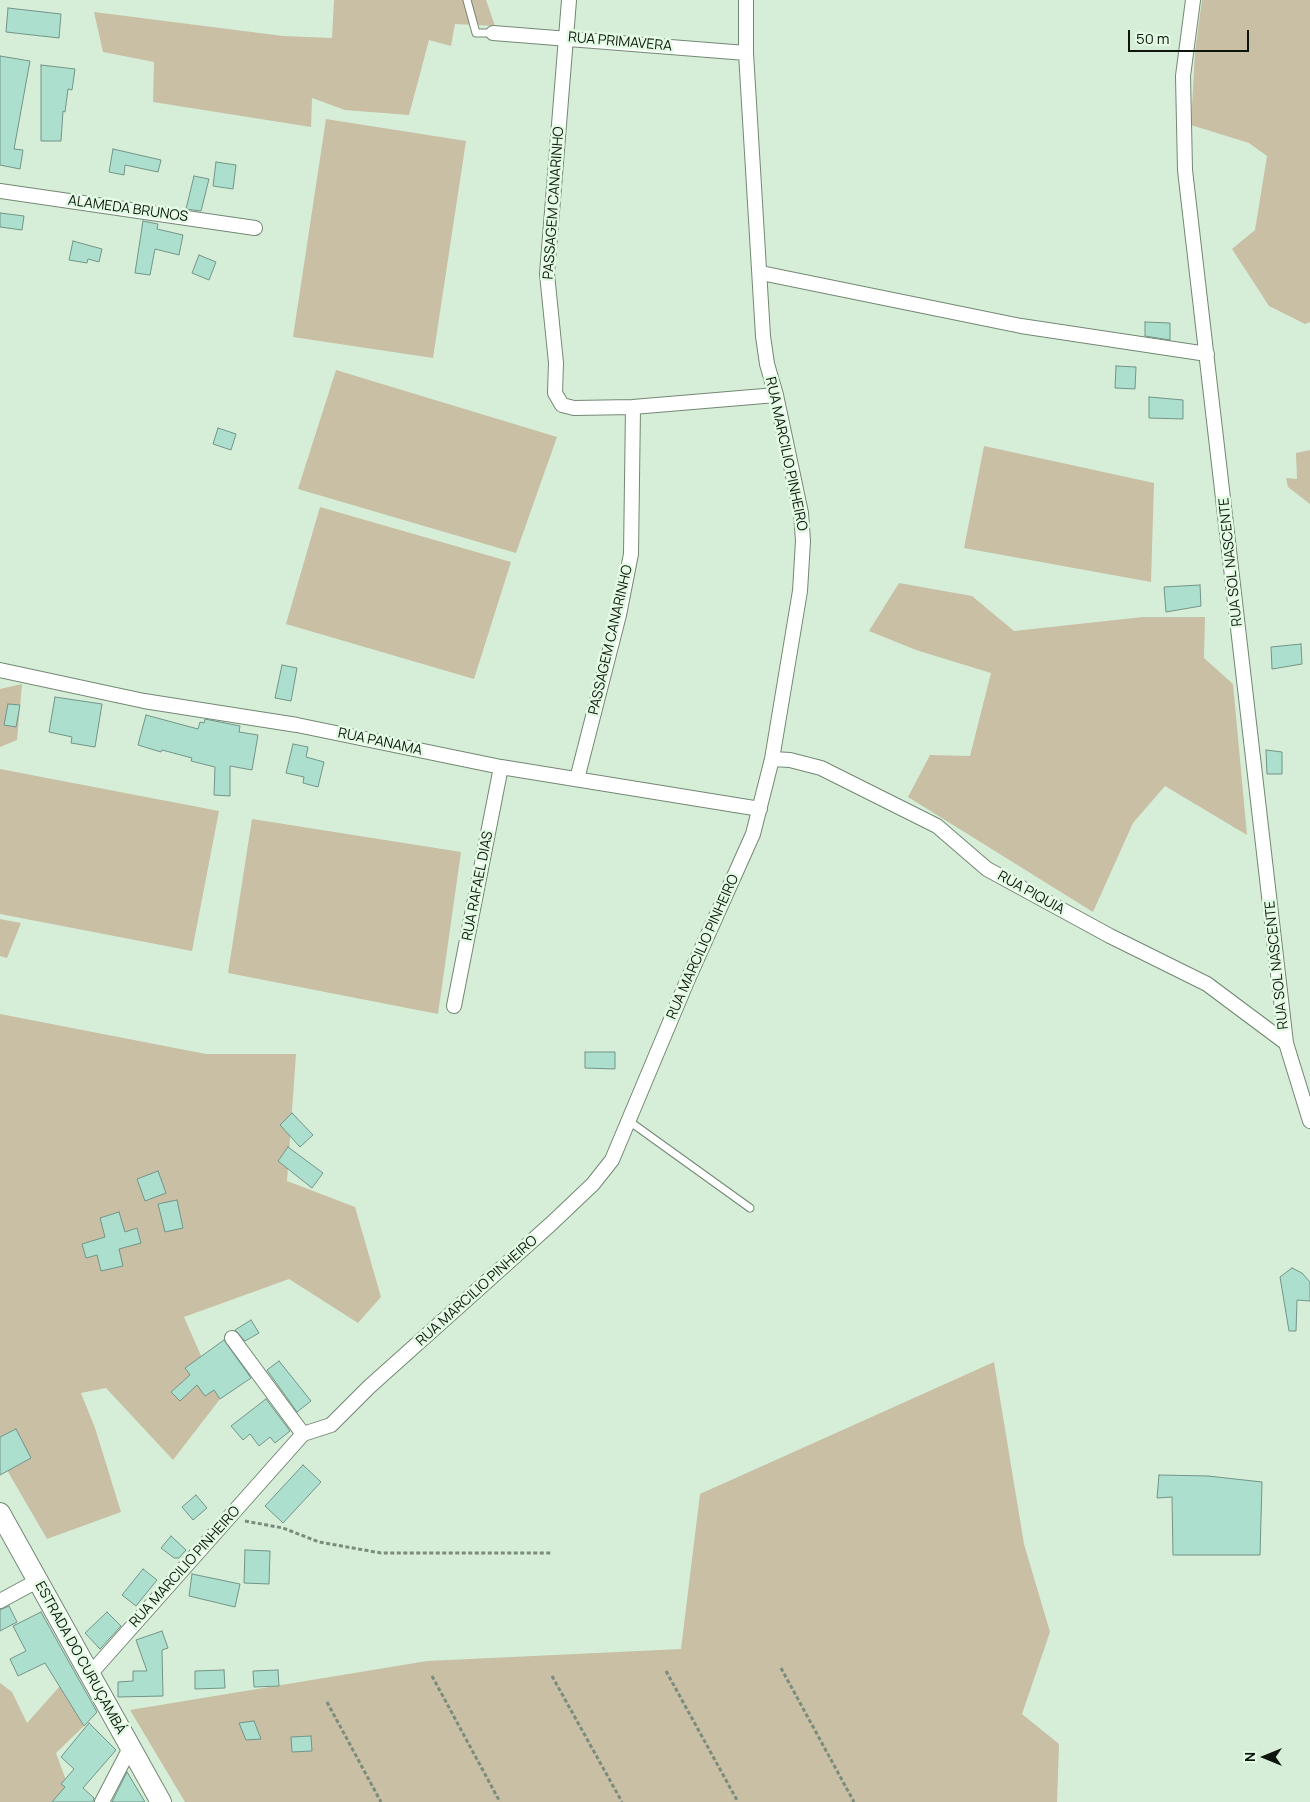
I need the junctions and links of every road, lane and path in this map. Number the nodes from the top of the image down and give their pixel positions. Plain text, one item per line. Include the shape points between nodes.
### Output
1 (467, 0) edge
2 (568, 0) edge
3 (746, 0) edge
4 (1193, 0) edge
5 (493, 33) joint
6 (566, 37) junction
7 (746, 53) junction
8 (0, 190) edge
9 (255, 228) dead end
10 (761, 273) junction
11 (1207, 354) junction
12 (776, 395) junction
13 (633, 407) junction
14 (0, 670) edge
15 (772, 759) junction
16 (501, 767) junction
17 (577, 780) junction
18 (760, 809) junction
19 (454, 1006) dead end
20 (1286, 1043) junction
21 (629, 1121) junction
22 (1310, 1122) edge
23 (750, 1208) dead end
24 (232, 1338) dead end
25 (303, 1434) junction
26 (0, 1513) edge
27 (230, 1518) junction
28 (551, 1553) dead end
29 (37, 1581) junction
30 (0, 1601) edge
31 (781, 1668) dead end
32 (666, 1671) dead end
33 (91, 1673) junction
34 (432, 1676) dead end
35 (552, 1676) dead end
36 (327, 1702) dead end
37 (130, 1748) junction
38 (102, 1802) edge
39 (161, 1802) edge
40 (381, 1802) edge
41 (500, 1802) edge
42 (622, 1802) edge
43 (738, 1802) edge
44 (854, 1802) edge

1 - 5 lane via 476,34
2 - 6 street, PASSAGEM CANARINHO
3 - 7 street, RUA MARCILIO PINHEIRO
4 - 11 street, RUA SOL NASCENTE via 1183,76 1184,156
5 - 6 street, RUA PRIMAVERA
6 - 7 street, RUA PRIMAVERA
6 - 13 street, PASSAGEM CANARINHO via 547,274 556,363 555,393 562,405 574,408
7 - 10 street, RUA MARCILIO PINHEIRO
8 - 9 street, ALAMEDA BRUNOS
10 - 11 street via 1021,326
10 - 12 street, RUA MARCILIO PINHEIRO via 767,364
11 - 20 street, RUA SOL NASCENTE
12 - 13 street
12 - 15 street, RUA MARCILIO PINHEIRO via 801,513 803,558
13 - 17 street, PASSAGEM CANARINHO via 631,554 619,615
14 - 16 street, RUA PANAMA via 144,701 297,725
15 - 18 street, RUA MARCILIO PINHEIRO
15 - 20 street, RUA PIQUIA via 821,768 937,826 987,869 1207,984
16 - 17 street, RUA PANAMA
16 - 19 street, RUA RAFAEL DIAS
17 - 18 street, RUA PANAMA
18 - 21 street, RUA MARCILIO PINHEIRO via 754,834 688,979
20 - 22 street, RUA SOL NASCENTE
21 - 23 lane
21 - 25 street, RUA MARCILIO PINHEIRO via 612,1160 593,1184 331,1425
24 - 25 street
25 - 27 street, RUA MARCILIO PINHEIRO
26 - 29 street, ESTRADA DO CURUÇAMBÁ
27 - 28 path via 283,1528 319,1542 381,1553
27 - 33 street, RUA MARCILIO PINHEIRO
29 - 30 street
29 - 33 street, ESTRADA DO CURUÇAMBÁ
31 - 44 path
32 - 43 path
33 - 37 street, ESTRADA DO CURUÇAMBÁ
34 - 41 path
35 - 42 path
36 - 40 path
37 - 38 street
37 - 39 street, ESTRADA DO CURUÇAMBÁ

